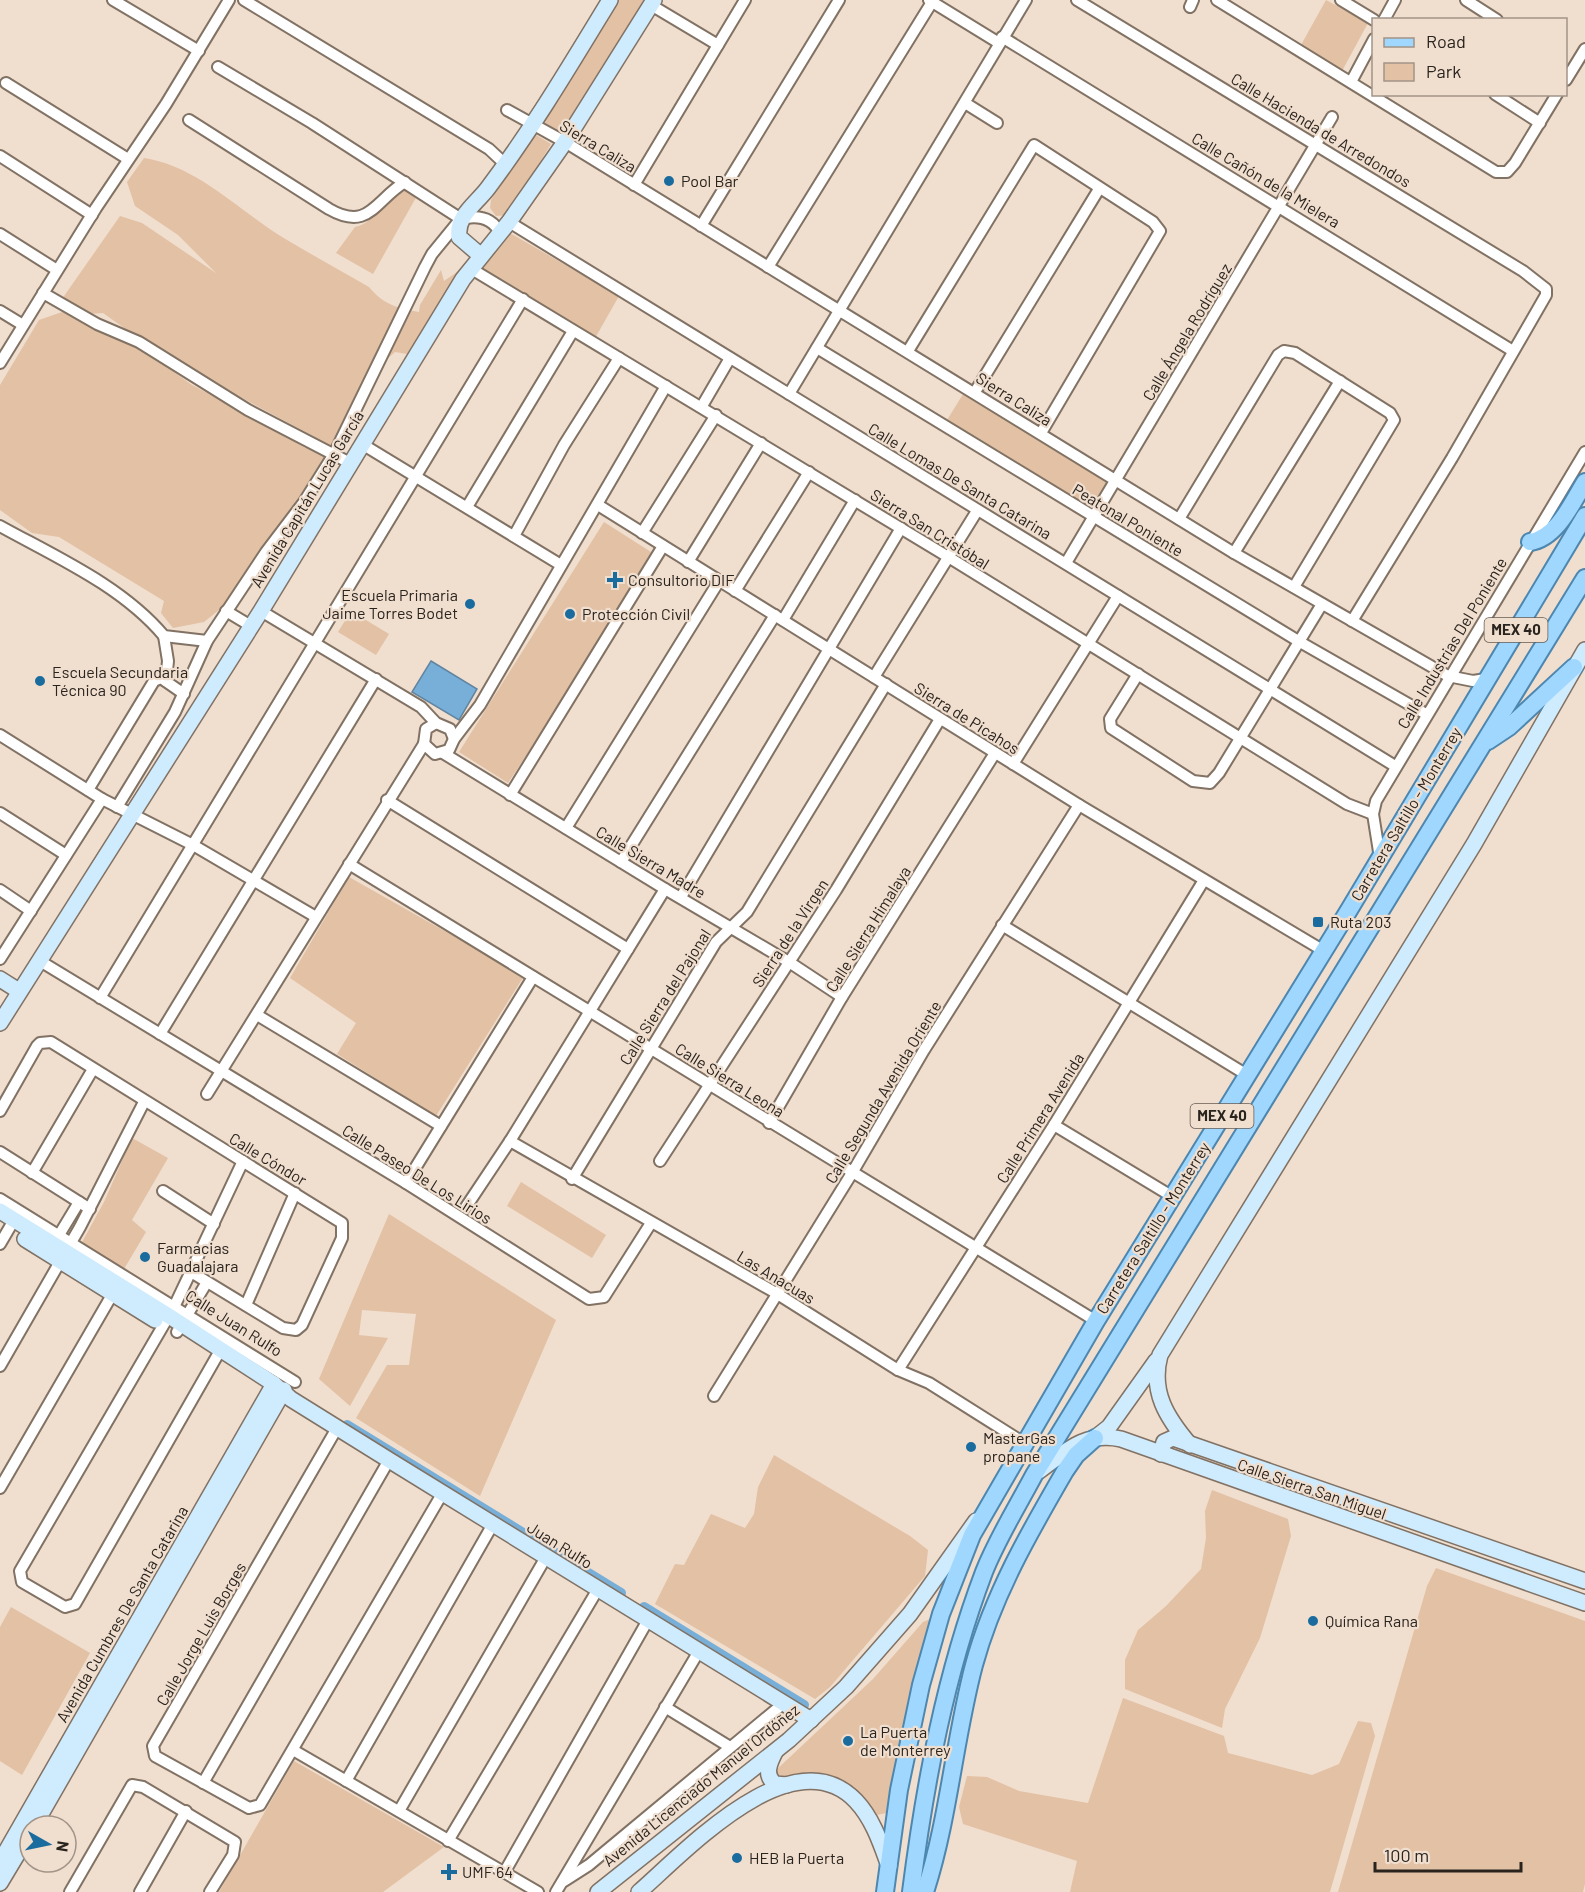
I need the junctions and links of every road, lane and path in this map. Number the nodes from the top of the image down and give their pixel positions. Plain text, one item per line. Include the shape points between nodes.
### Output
1 (113, 0) edge
2 (229, 0) edge
3 (244, 0) edge
4 (610, 0) edge
5 (745, 0) edge
6 (839, 0) edge
7 (1026, 0) edge
8 (1077, 0) edge
9 (1217, 0) edge
10 (1341, 0) edge
11 (1395, 0) edge
12 (1466, 0) edge
13 (930, 1) edge
14 (652, 2) edge
15 (1385, 18) edge
16 (1494, 18) edge
17 (1372, 19) edge
18 (1001, 40) junction
19 (1372, 43) edge
20 (718, 45) junction
21 (1585, 49) edge
22 (199, 51) junction
23 (1570, 64) edge
24 (218, 67) dead end
25 (1351, 82) junction
26 (6, 83) dead end
27 (1372, 95) edge
28 (1373, 96) edge
29 (1498, 96) edge
30 (1556, 96) edge
31 (965, 103) junction
32 (507, 110) dead end
33 (1332, 117) dead end
34 (189, 120) dead end
35 (997, 123) dead end
36 (1540, 123) junction
37 (532, 124) junction
38 (565, 142) junction
39 (1316, 144) junction
40 (0, 156) edge
41 (128, 159) junction
42 (505, 164) junction
43 (405, 182) junction
44 (634, 185) junction
45 (1099, 189) junction
46 (1279, 206) junction
47 (92, 215) junction
48 (461, 219) junction
49 (701, 226) junction
50 (504, 228) junction
51 (0, 234) edge
52 (480, 255) junction
53 (768, 267) junction
54 (470, 268) junction
55 (57, 270) junction
56 (43, 292) junction
57 (522, 299) junction
58 (838, 310) junction
59 (0, 311) edge
60 (23, 326) junction
61 (573, 331) junction
62 (817, 348) junction
63 (908, 351) junction
64 (1513, 351) junction
65 (619, 358) junction
66 (730, 358) junction
67 (0, 363) edge
68 (1340, 381) junction
69 (666, 386) junction
70 (975, 392) junction
71 (789, 394) junction
72 (702, 406) junction
73 (716, 415) junction
74 (1041, 433) junction
75 (761, 443) junction
76 (362, 444) junction
77 (1585, 452) edge
78 (334, 454) junction
79 (350, 463) junction
80 (810, 472) junction
81 (416, 476) junction
82 (1117, 480) junction
83 (1585, 482) edge
84 (855, 500) junction
85 (598, 505) junction
86 (467, 507) junction
87 (977, 511) junction
88 (1585, 516) edge
89 (1094, 517) junction
90 (1179, 519) junction
91 (0, 526) edge
92 (901, 528) junction
93 (642, 533) junction
94 (1585, 533) edge
95 (514, 536) junction
96 (1530, 542) junction
97 (663, 546) junction
98 (1234, 553) junction
99 (950, 558) junction
100 (688, 562) junction
101 (1066, 563) junction
102 (561, 565) junction
103 (1585, 578) edge
104 (719, 580) junction
105 (1547, 581) junction
106 (1294, 587) junction
107 (735, 591) junction
108 (1118, 596) junction
109 (1322, 604) junction
110 (226, 611) junction
111 (261, 611) junction
112 (779, 617) junction
113 (1352, 621) junction
114 (251, 626) junction
115 (164, 636) junction
116 (207, 641) junction
117 (1300, 642) junction
118 (316, 643) junction
119 (1089, 644) junction
120 (829, 648) junction
121 (1585, 650) edge
122 (1574, 667) junction
123 (1138, 674) junction
124 (1448, 676) junction
125 (874, 677) junction
126 (376, 679) junction
127 (1486, 679) junction
128 (166, 681) junction
129 (886, 684) junction
130 (1270, 689) junction
131 (184, 694) junction
132 (1426, 714) junction
133 (940, 719) junction
134 (435, 723) junction
135 (0, 735) edge
136 (1240, 737) junction
137 (454, 739) junction
138 (424, 744) junction
139 (1482, 745) junction
140 (443, 753) junction
141 (995, 753) junction
142 (1013, 764) junction
143 (1395, 766) junction
144 (88, 789) junction
145 (510, 795) junction
146 (102, 799) junction
147 (387, 800) junction
148 (1079, 805) junction
149 (123, 810) junction
150 (0, 813) edge
151 (1373, 814) junction
152 (566, 828) junction
153 (193, 845) junction
154 (66, 855) junction
155 (1380, 859) junction
156 (621, 862) junction
157 (349, 864) junction
158 (254, 880) junction
159 (1204, 880) junction
160 (665, 889) junction
161 (0, 890) edge
162 (681, 897) junction
163 (31, 911) junction
164 (316, 917) junction
165 (1002, 925) junction
166 (730, 927) junction
167 (628, 949) junction
168 (1324, 951) junction
169 (0, 959) edge
170 (40, 961) junction
171 (789, 962) junction
172 (533, 977) junction
173 (0, 980) edge
174 (19, 991) junction
175 (842, 997) junction
176 (100, 998) junction
177 (1130, 1001) junction
178 (590, 1012) junction
179 (257, 1014) junction
180 (0, 1023) edge
181 (160, 1034) junction
182 (649, 1048) junction
183 (93, 1069) junction
184 (221, 1072) junction
185 (1247, 1075) junction
186 (710, 1086) junction
187 (207, 1094) dead end
188 (144, 1102) junction
189 (0, 1111) edge
190 (769, 1123) junction
191 (1054, 1125) junction
192 (441, 1126) junction
193 (510, 1142) junction
194 (0, 1152) edge
195 (243, 1161) junction
196 (660, 1161) dead end
197 (32, 1173) junction
198 (852, 1173) junction
199 (573, 1179) junction
200 (406, 1183) junction
201 (163, 1191) dead end
202 (295, 1193) junction
203 (1173, 1197) junction
204 (0, 1199) edge
205 (79, 1202) junction
206 (466, 1207) dead end
207 (90, 1209) junction
208 (0, 1212) edge
209 (651, 1223) junction
210 (8, 1224) edge
211 (214, 1224) junction
212 (0, 1244) edge
213 (976, 1246) junction
214 (59, 1248) junction
215 (191, 1272) junction
216 (207, 1282) junction
217 (115, 1289) junction
218 (776, 1293) junction
219 (246, 1305) junction
220 (175, 1320) junction
221 (1096, 1321) junction
222 (218, 1353) junction
223 (1160, 1355) junction
224 (0, 1366) edge
225 (898, 1370) junction
226 (282, 1391) junction
227 (714, 1396) dead end
228 (337, 1428) junction
229 (1095, 1438) junction
230 (1024, 1443) junction
231 (1190, 1444) junction
232 (1161, 1454) junction
233 (388, 1460) junction
234 (1034, 1475) junction
235 (0, 1488) edge
236 (442, 1494) junction
237 (986, 1510) junction
238 (493, 1524) junction
239 (546, 1557) junction
240 (984, 1571) junction
241 (1585, 1581) edge
242 (598, 1589) junction
243 (1585, 1602) edge
244 (648, 1620) junction
245 (699, 1651) junction
246 (966, 1699) junction
247 (784, 1703) junction
248 (665, 1707) junction
249 (811, 1720) junction
250 (79, 1737) junction
251 (730, 1747) junction
252 (293, 1750) junction
253 (775, 1752) junction
254 (346, 1781) junction
255 (203, 1783) junction
256 (787, 1785) junction
257 (186, 1811) junction
258 (399, 1811) junction
259 (40, 1814) edge
260 (448, 1841) junction
261 (18, 1853) edge
262 (0, 1862) edge
263 (889, 1866) junction
264 (504, 1873) junction
265 (564, 1881) junction
266 (0, 1883) edge
267 (613, 1885) edge
268 (886, 1890) edge
269 (70, 1892) edge
270 (140, 1892) edge
271 (210, 1892) edge
272 (538, 1892) edge
273 (556, 1892) edge
274 (598, 1892) edge
275 (639, 1892) edge
276 (911, 1892) edge
277 (925, 1892) edge

1 - 22 street
2 - 22 street
3 - 42 street via 489,149
4 - 37 street
5 - 20 street
6 - 49 street
7 - 18 street
8 - 39 street, Calle Hacienda de Arredondos
9 - 25 street
10 - 17 street
11 - 15 street
12 - 16 street
13 - 18 street, Calle Cañón de la Mielera
13 - 53 street
14 - 20 street
14 - 38 street, Avenida Capitán Lucas García
18 - 31 street
18 - 46 street, Calle Cañón de la Mielera
19 - 25 street
20 - 44 street
21 - 23 street
22 - 41 street
24 - 43 street
25 - 27 street
26 - 41 street
28 - 36 street via 1492,170 1503,173 1515,163
29 - 36 street
30 - 36 street
31 - 35 street
31 - 58 street
32 - 37 street, Sierra Caliza
33 - 39 street, Calle Ángela Rodríguez
34 - 43 street via 349,218 374,209
37 - 38 street, Sierra Caliza
37 - 42 street
38 - 44 street, Sierra Caliza
38 - 50 street, Avenida Capitán Lucas García
39 - 46 street, Calle Ángela Rodríguez
39 - 64 street, Calle Hacienda de Arredondos via 1546,289
40 - 47 street
41 - 47 street
42 - 48 street
43 - 48 street
44 - 49 street, Sierra Caliza
45 - 63 street via 1034,145
45 - 70 street
45 - 74 street via 1153,222 1160,231
46 - 64 street, Calle Cañón de la Mielera
46 - 82 street, Calle Ángela Rodríguez
47 - 55 street
48 - 50 street, Calle Lomas De Santa Catarina via 484,218
48 - 52 street via 459,237
48 - 78 street via 424,267
49 - 53 street, Sierra Caliza
50 - 52 street, Avenida Capitán Lucas García
50 - 66 street, Calle Lomas De Santa Catarina
51 - 55 street
52 - 54 street, Avenida Capitán Lucas García
53 - 58 street, Sierra Caliza
54 - 57 street, Sierra San Cristóbal
54 - 76 street, Avenida Capitán Lucas García
55 - 56 street
56 - 60 street
56 - 78 street via 96,324 139,342 248,410
57 - 61 street, Sierra San Cristóbal
57 - 81 street
58 - 62 street
58 - 63 street, Sierra Caliza
59 - 60 street
60 - 67 street
61 - 65 street, Sierra San Cristóbal
61 - 86 street
62 - 71 street
62 - 89 street, Peatonal Poniente
63 - 70 street, Sierra Caliza
64 - 113 street
65 - 69 street, Sierra San Cristóbal
65 - 95 street
66 - 71 street, Calle Lomas De Santa Catarina
66 - 72 street
68 - 90 street via 1295,353 1284,351 1278,355
68 - 98 street
68 - 106 street via 1390,413 1394,420
69 - 72 street, Sierra San Cristóbal
69 - 85 street
70 - 74 street, Sierra Caliza
71 - 87 street, Calle Lomas De Santa Catarina
72 - 73 street, Sierra San Cristóbal
73 - 75 street, Sierra San Cristóbal
73 - 93 street
74 - 82 street, Sierra Caliza
75 - 80 street, Sierra San Cristóbal
75 - 100 street
76 - 79 street, Avenida Capitán Lucas García
76 - 81 street
77 - 96 street, Calle Industrias Del Poniente
78 - 79 street
78 - 110 street
79 - 111 street, Avenida Capitán Lucas García
80 - 84 street, Sierra San Cristóbal
80 - 107 street
81 - 86 street
81 - 118 street
82 - 89 street, Calle Ángela Rodríguez
82 - 90 street, Sierra Caliza
83 - 96 main road via 1552,530 1542,539
84 - 92 street, Sierra San Cristóbal
84 - 112 street
85 - 93 street, Sierra de Picahos
85 - 102 street
86 - 95 street
87 - 99 street
87 - 101 street, Calle Lomas De Santa Catarina
88 - 105 main road, Carretera Saltillo - Monterrey / MEX 40
89 - 101 street, Calle Ángela Rodríguez
89 - 117 street, Peatonal Poniente
90 - 98 street, Sierra Caliza
91 - 115 street via 124,599 147,616
92 - 99 street, Sierra San Cristóbal
92 - 120 street
93 - 97 street, Sierra de Picahos
94 - 105 main road via 1555,577
95 - 102 street
96 - 124 street, Calle Industrias Del Poniente
97 - 100 street, Sierra de Picahos
97 - 145 street
98 - 106 street, Sierra Caliza
99 - 119 street, Sierra San Cristóbal
99 - 125 street
100 - 104 street, Sierra de Picahos
101 - 108 street, Calle Lomas De Santa Catarina
102 - 137 street via 480,705
103 - 139 main road, Carretera Saltillo - Monterrey / MEX 40
104 - 107 street, Sierra de Picahos
104 - 152 street
105 - 127 main road, Carretera Saltillo - Monterrey / MEX 40
106 - 109 street, Sierra Caliza
107 - 112 street, Sierra de Picahos
108 - 119 street
108 - 130 street, Calle Lomas De Santa Catarina
109 - 113 street, Sierra Caliza
109 - 117 street
110 - 114 street
110 - 116 street
111 - 114 street, Avenida Capitán Lucas García
111 - 118 street
112 - 120 street, Sierra de Picahos
112 - 156 street
113 - 124 street, Sierra Caliza
114 - 149 street, Avenida Capitán Lucas García
115 - 116 street
115 - 128 street
116 - 131 street
117 - 130 street
117 - 132 street, Peatonal Poniente
118 - 126 street
118 - 153 street
119 - 123 street, Sierra San Cristóbal
119 - 142 street
120 - 125 street, Sierra de Picahos
120 - 162 street
121 - 122 street
122 - 139 main road via 1509,727
122 - 223 street via 1474,844
123 - 136 street, Sierra San Cristóbal
123 - 136 street via 1111,715 1109,725 1168,766 1206,784 1215,779
124 - 127 street, Sierra Caliza via 1473,681
124 - 132 street, Calle Industrias Del Poniente
125 - 129 street, Sierra de Picahos
126 - 134 street via 421,707
126 - 158 street
127 - 155 main road, Carretera Saltillo - Monterrey / MEX 40
128 - 131 street
128 - 144 street via 161,678 149,687
129 - 133 street, Sierra de Picahos
129 - 166 street, Calle Sierra del Pajonal via 747,912
130 - 136 street
130 - 143 street, Calle Lomas De Santa Catarina
131 - 149 street
132 - 143 street, Calle Industrias Del Poniente
133 - 141 street, Sierra de Picahos
133 - 171 street, Sierra de la Virgen
134 - 137 street via 450,729
134 - 138 street via 426,729
135 - 144 street
136 - 151 street, Sierra San Cristóbal via 1347,804
137 - 140 street
138 - 140 street, Calle Sierra Madre via 428,751
138 - 147 street
139 - 234 main road, Carretera Saltillo - Monterrey / MEX 40
140 - 145 street, Calle Sierra Madre
141 - 142 street, Sierra de Picahos
141 - 175 street, Calle Sierra Himalaya
142 - 148 street, Sierra de Picahos
143 - 151 street, Calle Industrias Del Poniente
144 - 146 street
145 - 152 street, Calle Sierra Madre
146 - 149 street
146 - 154 street
147 - 157 street
147 - 167 street
148 - 159 street, Sierra de Picahos
148 - 165 street, Calle Segunda Avenida Oriente
149 - 153 street
149 - 170 street, Avenida Capitán Lucas García
150 - 154 street
151 - 155 street
152 - 156 street, Calle Sierra Madre
153 - 158 street
153 - 176 street
154 - 163 street
155 - 168 main road, Carretera Saltillo - Monterrey / MEX 40
156 - 160 street, Calle Sierra Madre
157 - 164 street
157 - 172 street, Calle Sierra Leona
158 - 164 street
158 - 181 street
159 - 168 street, Sierra de Picahos
159 - 177 street, Calle Primera Avenida
160 - 162 street, Calle Sierra Madre
160 - 167 street
161 - 163 street
162 - 166 street, Calle Sierra Madre
163 - 169 street
164 - 179 street
165 - 177 street
165 - 198 street, Calle Segunda Avenida Oriente
166 - 171 street, Calle Sierra Madre
166 - 182 street, Calle Sierra del Pajonal via 716,942
167 - 178 street
168 - 185 main road, Carretera Saltillo - Monterrey / MEX 40
170 - 174 street, Avenida Capitán Lucas García
170 - 176 street
171 - 175 street, Calle Sierra Madre
171 - 186 street, Sierra de la Virgen
172 - 178 street, Calle Sierra Leona
172 - 192 street
173 - 174 street
174 - 180 street, Avenida Capitán Lucas García
175 - 190 street, Calle Sierra Himalaya
176 - 181 street
177 - 185 street
177 - 191 street, Calle Primera Avenida
178 - 182 street, Calle Sierra Leona
178 - 193 street
179 - 184 street
179 - 192 street
181 - 184 street
182 - 186 street, Calle Sierra Leona
182 - 199 street, Calle Sierra del Pajonal
183 - 188 street, Calle Cóndor
183 - 189 street, Calle Cóndor via 51,1042 40,1043
183 - 197 street
184 - 187 street
184 - 200 street, Calle Paseo De Los Lirios
185 - 203 main road, Carretera Saltillo - Monterrey / MEX 40
186 - 190 street, Calle Sierra Leona
186 - 196 street, Sierra de la Virgen
188 - 195 street, Calle Cóndor
188 - 207 street
190 - 198 street, Calle Sierra Leona
191 - 203 street
191 - 213 street, Calle Primera Avenida
192 - 200 street
193 - 199 street, Las Anacuas
193 - 206 street
194 - 197 street
195 - 202 street, Calle Cóndor
195 - 211 street
197 - 205 street
198 - 213 street, Calle Sierra Leona
198 - 218 street, Calle Segunda Avenida Oriente
199 - 209 street, Las Anacuas
200 - 209 street, Calle Paseo De Los Lirios via 584,1297 596,1300 604,1297
201 - 211 street
202 - 219 street
202 - 219 street, Calle Cóndor via 337,1218 342,1223 342,1238 299,1328 283,1328
203 - 221 main road, Carretera Saltillo - Monterrey / MEX 40
204 - 214 street, Calle Juan Rulfo
205 - 207 street
205 - 214 street
207 - 214 street
208 - 210 street, Calle Juan Rulfo
209 - 218 street, Las Anacuas
210 - 212 street
210 - 214 street, Calle Juan Rulfo
211 - 215 street
213 - 221 street, Calle Sierra Leona
213 - 225 street, Calle Primera Avenida
214 - 217 street, Calle Juan Rulfo
214 - 220 street, Calle Juan Rulfo
214 - 224 street
215 - 216 street, Calle Cóndor
215 - 220 street
216 - 219 street, Calle Cóndor
216 - 220 street
217 - 220 street, Calle Juan Rulfo
217 - 235 street
218 - 225 street, Las Anacuas
218 - 227 street, Calle Segunda Avenida Oriente
220 - 222 street, Calle Juan Rulfo
220 - 222 street via 21,1571 22,1582 64,1607 75,1604
220 - 226 street, Calle Juan Rulfo
221 - 230 main road, Carretera Saltillo - Monterrey / MEX 40
222 - 226 street, Calle Juan Rulfo
223 - 229 street via 1109,1426
223 - 231 street via 1156,1387 1160,1399
225 - 230 street, Las Anacuas via 929,1383
226 - 228 street, Juan Rulfo
226 - 250 street, Avenida Cumbres De Santa Catarina
228 - 233 street, Juan Rulfo
228 - 255 street, Calle Jorge Luis Borges via 153,1746 155,1756
229 - 232 street, Calle Sierra San Miguel via 1121,1439
229 - 234 street, Calle Sierra San Miguel via 1066,1449
229 - 246 main road via 1070,1462 1009,1574 988,1622
230 - 237 main road, Carretera Saltillo - Monterrey / MEX 40
231 - 232 street via 1173,1438 1162,1447
231 - 241 street, Calle Sierra San Miguel
232 - 243 street, Calle Sierra San Miguel
233 - 236 street, Juan Rulfo
233 - 255 street
234 - 240 main road, Carretera Saltillo - Monterrey / MEX 40
236 - 238 street, Juan Rulfo
236 - 252 street
237 - 249 street, Avenida Licenciado Manuel Ordóñez via 965,1533 910,1614 846,1687
237 - 263 main road, Carretera Saltillo - Monterrey / MEX 40 via 960,1564 926,1664 909,1735
238 - 239 street, Juan Rulfo
238 - 254 street
239 - 242 street, Juan Rulfo
239 - 258 street
240 - 246 main road
240 - 276 main road, Carretera Saltillo - Monterrey / MEX 40 via 943,1704
242 - 244 street, Juan Rulfo
242 - 260 street
244 - 245 street, Juan Rulfo
244 - 264 street
245 - 247 street, Juan Rulfo
245 - 248 street
246 - 277 main road via 945,1816
247 - 249 street, Juan Rulfo
247 - 251 street
248 - 251 street
248 - 265 street
249 - 253 street, Avenida Licenciado Manuel Ordóñez
250 - 259 street, Avenida Cumbres De Santa Catarina
250 - 262 street, Avenida Cumbres De Santa Catarina
251 - 265 street via 589,1865
252 - 254 street
252 - 255 street, Calle Jorge Luis Borges via 256,1808
253 - 256 street via 768,1769 770,1779 775,1784
253 - 267 street, Avenida Licenciado Manuel Ordóñez
254 - 258 street
256 - 263 street via 818,1780 846,1792 869,1818
256 - 275 street via 759,1796 720,1822
257 - 269 street via 143,1787 129,1787
257 - 270 street
257 - 271 street via 232,1838 236,1846
258 - 260 street
260 - 264 street
261 - 266 street
263 - 268 main road, Carretera Saltillo - Monterrey / MEX 40
264 - 272 street
265 - 273 street
267 - 274 street, Avenida Licenciado Manuel Ordóñez

